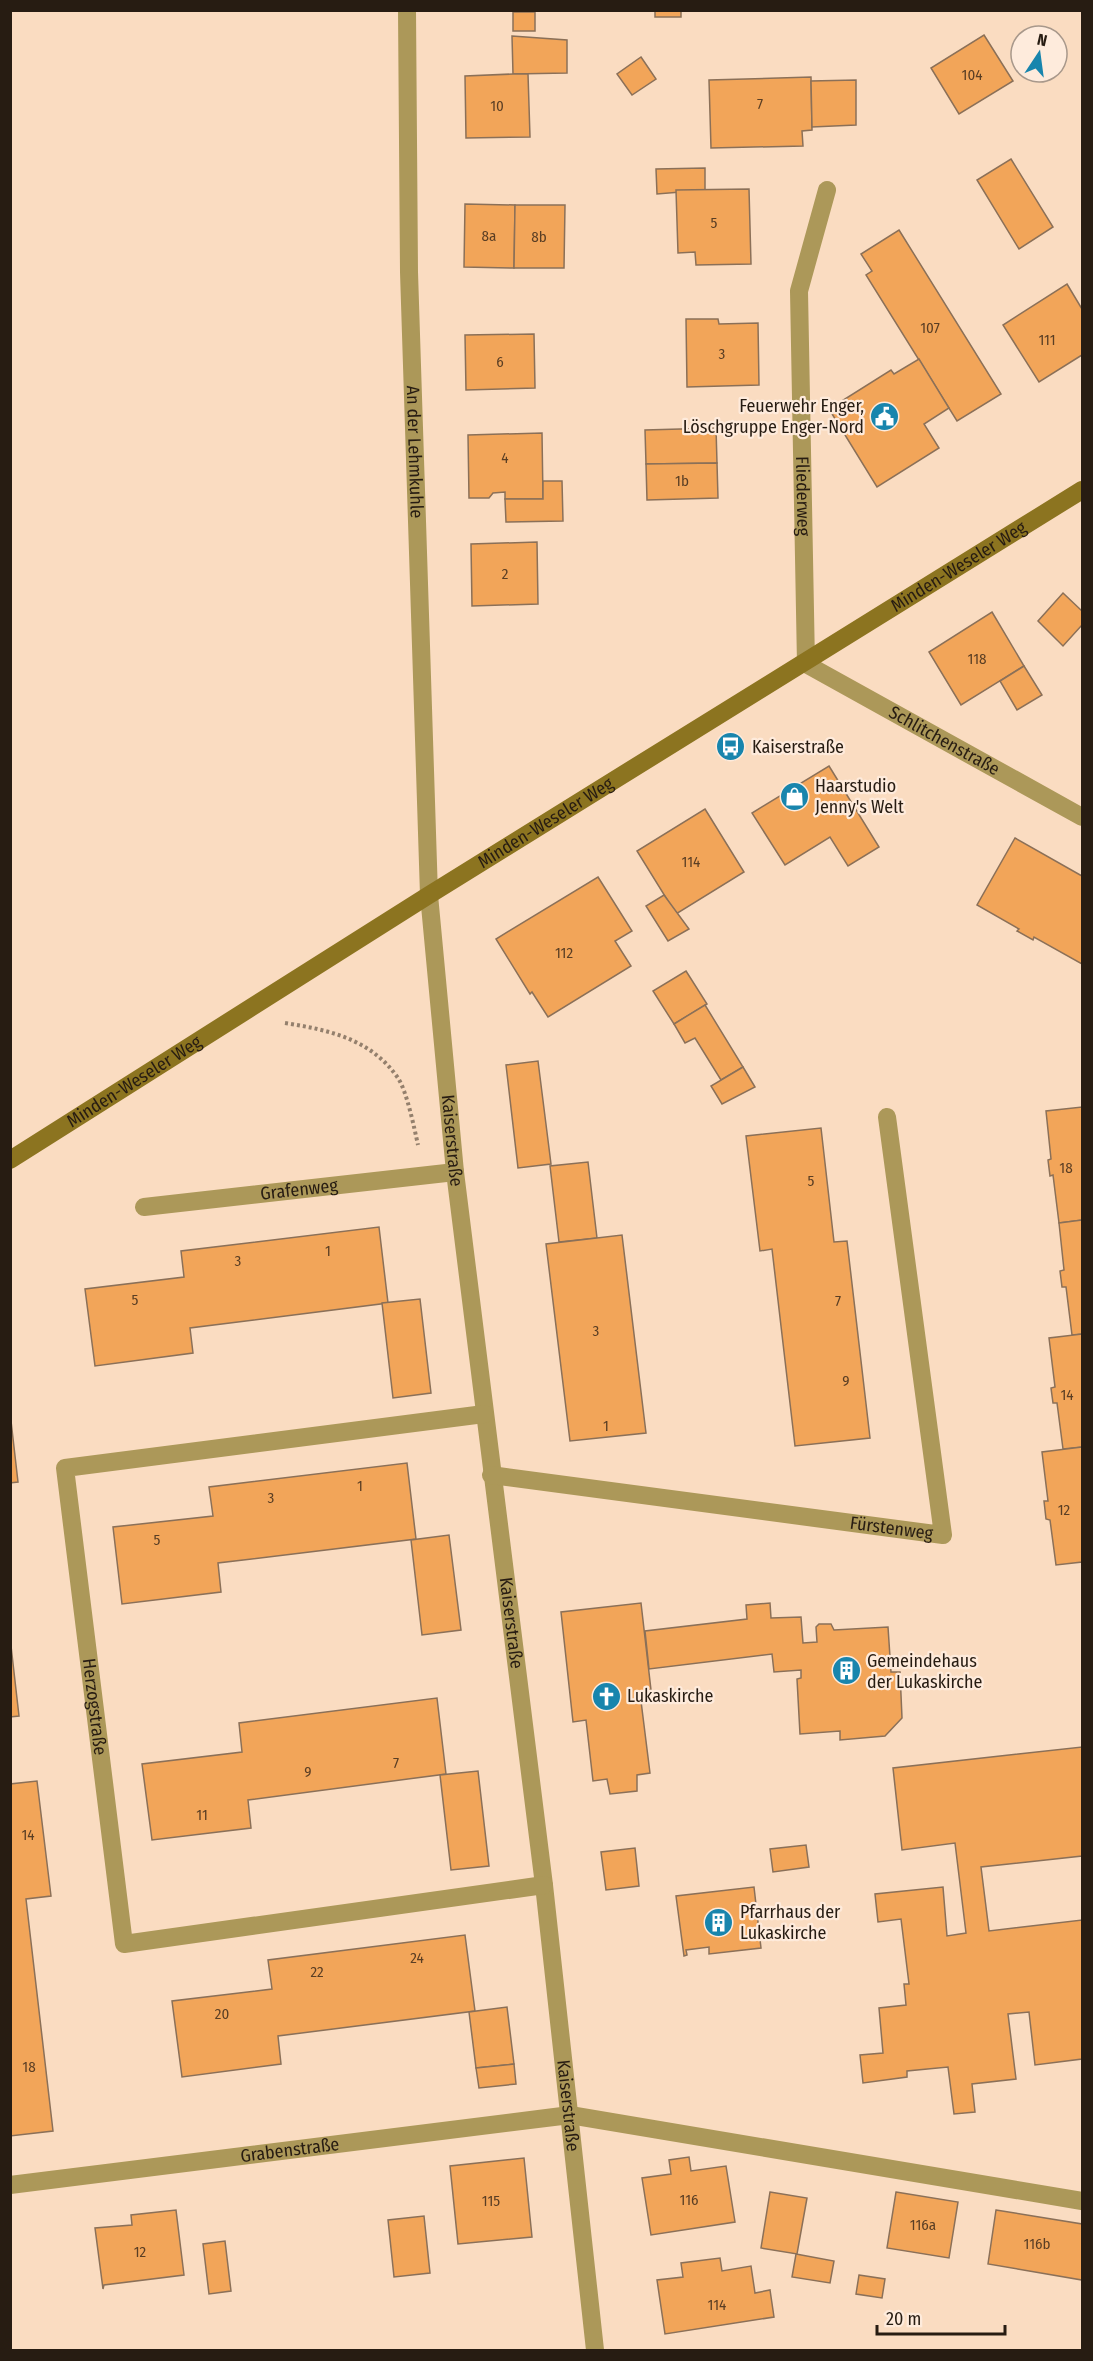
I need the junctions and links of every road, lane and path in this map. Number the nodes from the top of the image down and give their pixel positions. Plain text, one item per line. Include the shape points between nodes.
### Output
1 (407, 10) edge
2 (827, 190) dead end
3 (1083, 490) edge
4 (806, 664) junction
5 (1083, 817) edge
6 (429, 896) junction
7 (238, 1016) junction
8 (887, 1117) dead end
9 (10, 1160) edge
10 (455, 1172) junction
11 (423, 1175) junction
12 (144, 1207) dead end
13 (484, 1414) junction
14 (491, 1475) junction
15 (544, 1885) junction
16 (570, 2115) junction
17 (10, 2185) edge
18 (1083, 2201) edge
19 (595, 2350) edge

1 - 6 street, An der Lehmkuhle via 409,272
2 - 4 street, Fliederweg via 799,291
3 - 4 street, Minden-Weseler Weg
4 - 5 street, Schlitchenstraße
4 - 6 street, Minden-Weseler Weg
6 - 7 street, Minden-Weseler Weg
6 - 10 street, Kaiserstraße
7 - 9 street, Minden-Weseler Weg
7 - 11 path via 330,1030 371,1049 399,1080
8 - 14 street, Fürstenweg via 943,1535
10 - 11 street, Grafenweg
10 - 13 street, Kaiserstraße
11 - 12 street, Grafenweg
13 - 14 street, Kaiserstraße
13 - 15 street, Herzogstraße via 65,1468 124,1944
14 - 15 street, Kaiserstraße
15 - 16 street, Kaiserstraße
16 - 17 street, Grabenstraße
16 - 18 street, Grabenstraße
16 - 19 street, Kaiserstraße

